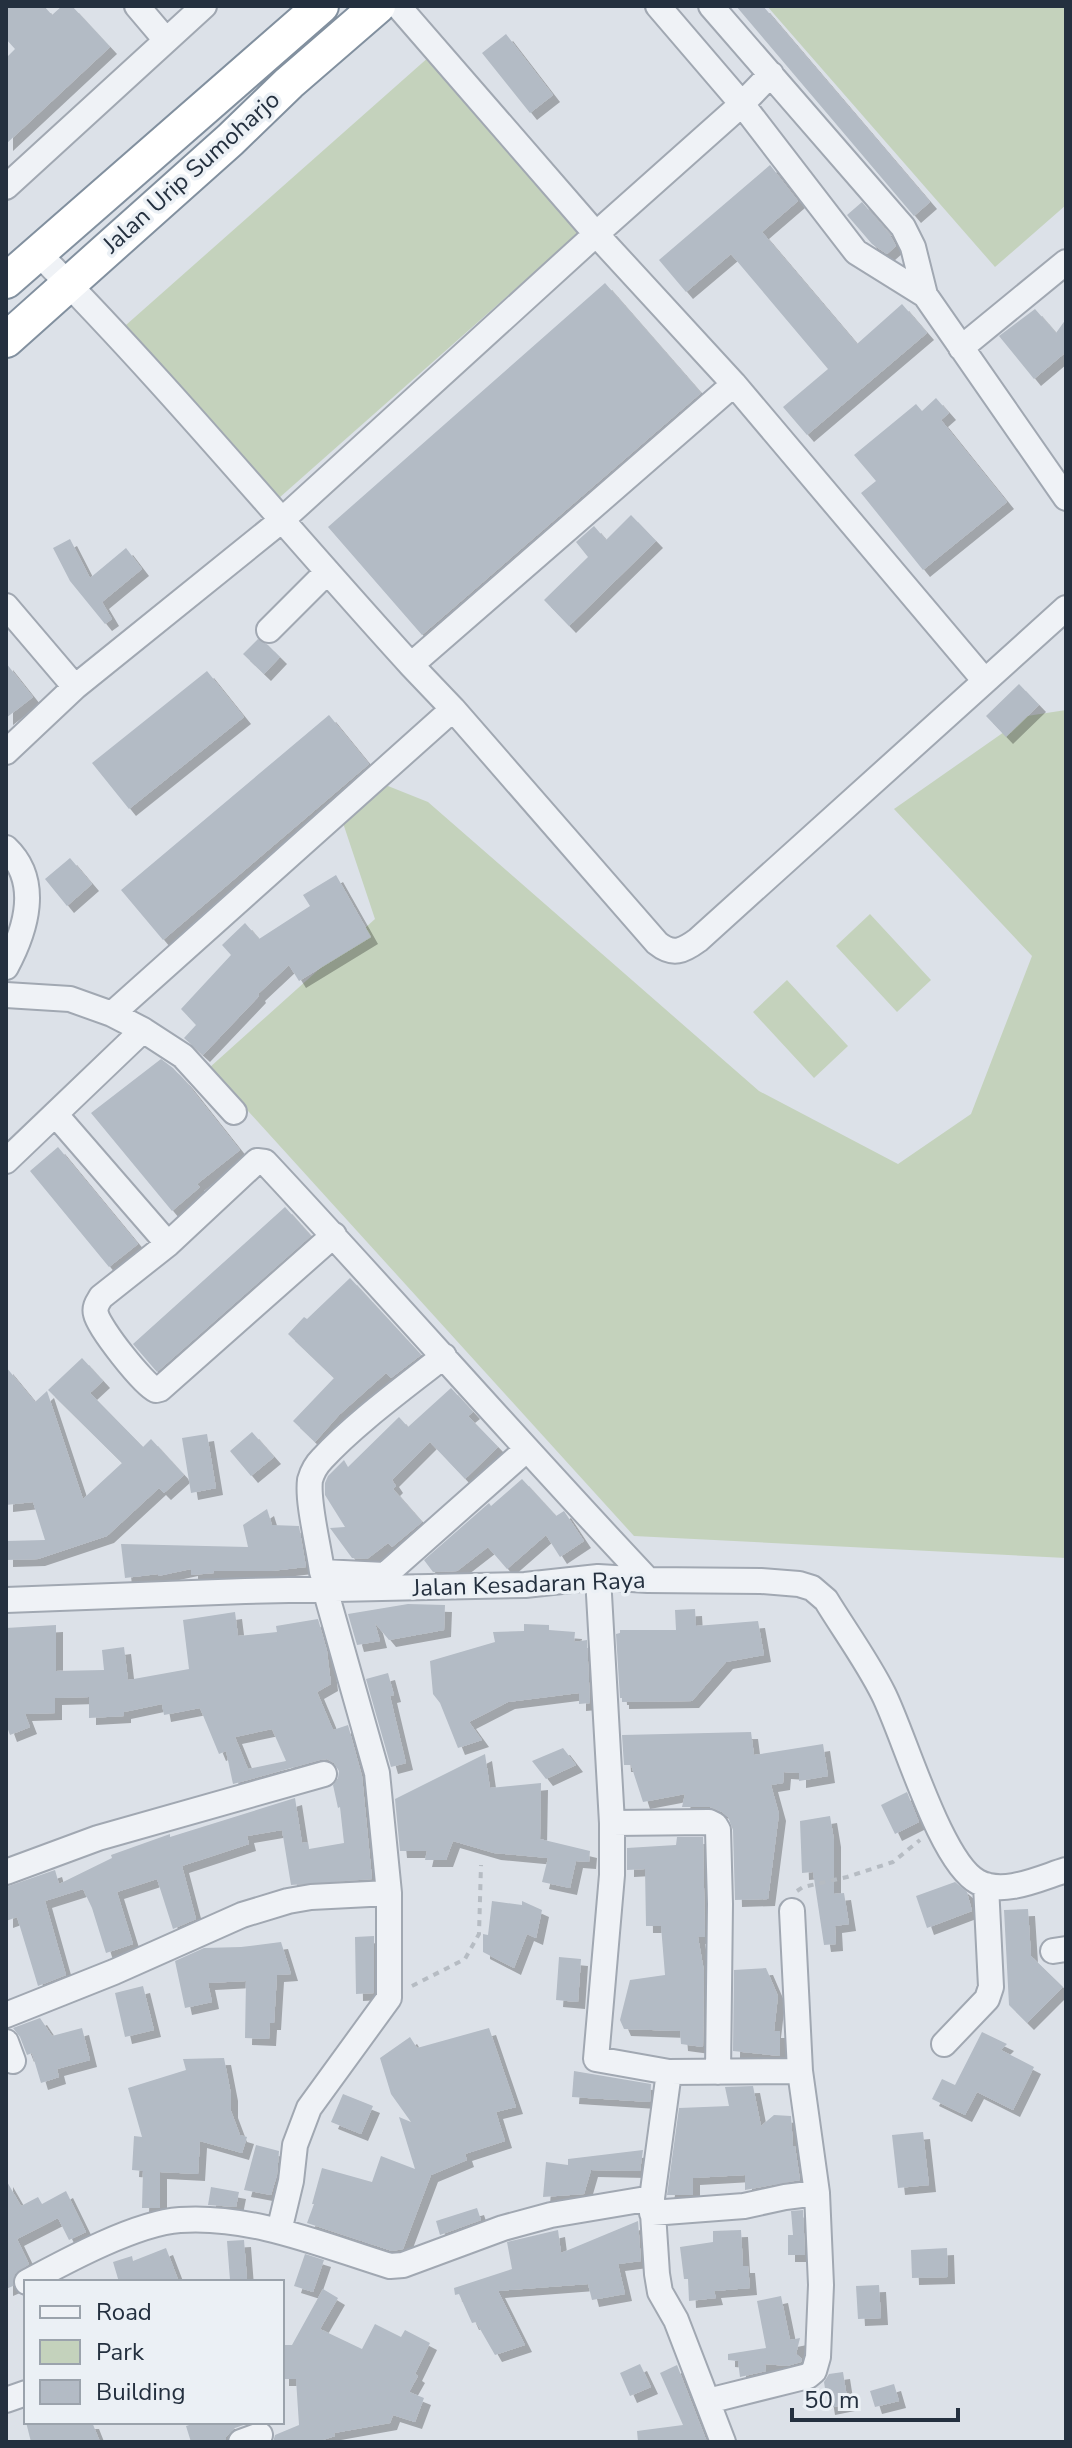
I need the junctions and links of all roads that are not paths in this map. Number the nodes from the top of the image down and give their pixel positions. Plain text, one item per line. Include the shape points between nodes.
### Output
1 (137, 6) edge
2 (204, 6) edge
3 (321, 6) edge
4 (378, 6) edge
5 (398, 6) edge
6 (658, 6) edge
7 (711, 6) edge
8 (165, 39) junction
9 (771, 74) junction
10 (742, 104) junction
11 (202, 109) junction
12 (230, 140) junction
13 (6, 187) edge
14 (596, 234) junction
15 (37, 252) junction
16 (1066, 262) edge
17 (6, 281) edge
18 (69, 284) junction
19 (925, 295) junction
20 (6, 340) edge
21 (961, 348) junction
22 (734, 384) junction
23 (1066, 498) edge
24 (282, 520) junction
25 (326, 573) junction
26 (6, 606) edge
27 (1066, 608) edge
28 (269, 630) dead end
29 (411, 665) junction
30 (985, 681) junction
31 (75, 687) junction
32 (453, 709) junction
33 (6, 752) edge
34 (6, 848) edge
35 (6, 967) edge
36 (6, 995) edge
37 (112, 1014) junction
38 (143, 1030) junction
39 (234, 1112) dead end
40 (56, 1115) junction
41 (6, 1161) edge
42 (334, 1235) junction
43 (168, 1244) junction
44 (444, 1356) junction
45 (526, 1450) junction
46 (598, 1577) junction
47 (648, 1580) junction
48 (325, 1589) junction
49 (6, 1600) edge
50 (324, 1774) dead end
51 (612, 1823) junction
52 (1066, 1870) edge
53 (6, 1872) edge
54 (986, 1885) junction
55 (389, 1893) junction
56 (792, 1911) road end
57 (6, 2015) edge
58 (944, 2044) dead end
59 (800, 2071) junction
60 (669, 2072) junction
61 (718, 2072) junction
62 (817, 2193) junction
63 (652, 2205) junction
64 (279, 2231) junction
65 (30, 2280) edge
66 (24, 2283) edge
67 (6, 2293) edge
68 (708, 2401) junction
69 (723, 2442) edge

1 - 8 street
2 - 8 street
3 - 11 highway, Jalan Urip Sumoharjo
4 - 12 highway, Jalan Urip Sumoharjo
5 - 14 street
6 - 10 street
7 - 9 street
8 - 13 street
9 - 10 street
9 - 19 street via 903,227
10 - 14 street
10 - 19 street via 856,252
11 - 12 highway
11 - 15 highway, Jalan Urip Sumoharjo
12 - 18 highway, Jalan Urip Sumoharjo
14 - 22 street
14 - 24 street
15 - 17 highway, Jalan Urip Sumoharjo
15 - 18 street
16 - 21 street
18 - 20 highway, Jalan Urip Sumoharjo
18 - 24 street
19 - 21 street
21 - 23 street
22 - 29 street
22 - 30 street
24 - 25 street
24 - 31 street
25 - 28 street
25 - 29 street
26 - 31 street
27 - 30 street
29 - 32 street
30 - 32 street via 698,940 675,952 657,943
31 - 33 street
32 - 37 street
34 - 35 street via 23,873 27,906 22,934
36 - 37 street via 70,999
37 - 38 street
38 - 39 street via 183,1056
38 - 40 street
40 - 41 street
40 - 43 street
42 - 43 street via 265,1162 257,1161
42 - 43 street via 156,1390 118,1349 96,1316 95,1305
42 - 44 street
44 - 45 street
44 - 45 street via 314,1470 311,1496 322,1572 385,1575
45 - 47 street
46 - 47 street, Jalan Kesadaran Raya
46 - 48 street, Jalan Kesadaran Raya via 525,1585
46 - 51 street
47 - 54 street, Jalan Kesadaran Raya via 761,1581 799,1584 819,1593 883,1694 937,1825 966,1872
48 - 49 street, Jalan Kesadaran Raya
48 - 55 street via 377,1773
50 - 53 street via 98,1838
51 - 60 street via 596,2059
51 - 61 street via 709,1822 718,1830
52 - 54 street via 1006,1887
54 - 58 street via 991,1987 987,1999
55 - 57 street via 311,1897 242,1915
55 - 64 street via 389,1998 309,2108 295,2145
56 - 59 street
59 - 61 street
59 - 62 street
60 - 61 street
60 - 63 street
62 - 63 street via 744,2206
62 - 68 street via 821,2300 814,2371
63 - 64 street via 551,2215 390,2266
63 - 68 street via 660,2292
64 - 65 street via 178,2220 73,2257
66 - 67 street
68 - 69 street

